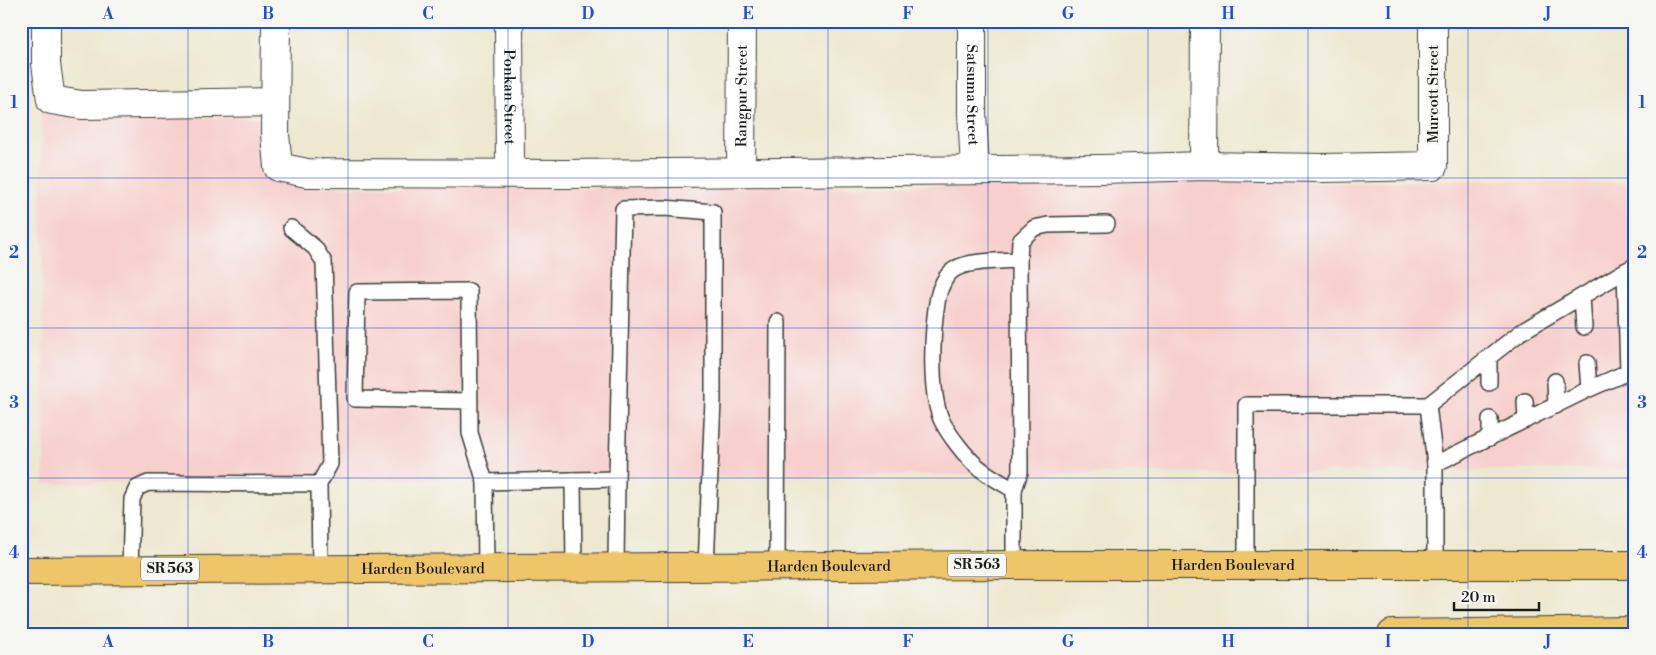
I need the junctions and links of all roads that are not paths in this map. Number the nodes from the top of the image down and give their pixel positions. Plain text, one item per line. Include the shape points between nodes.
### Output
1 (46, 21) edge
2 (276, 21) edge
3 (509, 21) edge
4 (742, 21) edge
5 (972, 21) edge
6 (1205, 21) edge
7 (1433, 21) edge
8 (275, 102) junction
9 (1204, 166) junction
10 (975, 169) junction
11 (741, 171) junction
12 (510, 172) junction
13 (1107, 224) dead end
14 (291, 228) dead end
15 (1019, 260) junction
16 (1630, 269) edge
17 (1582, 297) junction
18 (778, 322) dead end
19 (1584, 327) dead end
20 (1489, 357) junction
21 (1587, 363) dead end
22 (1555, 381) dead end
23 (1489, 383) dead end
24 (1589, 389) junction
25 (470, 401) junction
26 (1525, 401) dead end
27 (1428, 405) junction
28 (1556, 406) junction
29 (1490, 419) dead end
30 (1526, 420) junction
31 (1490, 438) junction
32 (1435, 464) junction
33 (617, 479) junction
34 (573, 480) junction
35 (486, 482) junction
36 (319, 484) junction
37 (1014, 490) junction
38 (1014, 565) junction
39 (1246, 565) junction
40 (1435, 565) junction
41 (1635, 565) edge
42 (777, 566) junction
43 (574, 567) junction
44 (616, 567) junction
45 (706, 567) junction
46 (320, 568) junction
47 (486, 568) junction
48 (130, 569) junction
49 (21, 571) edge
50 (1635, 631) edge
51 (1392, 634) edge

1 - 8 street via 46,64 51,100 82,105
2 - 8 street
3 - 12 street, Ponkan Street
4 - 11 street, Rangpur Street
5 - 10 street, Satsuma Street
6 - 9 street
7 - 9 street, Murcott Street via 1432,166
8 - 12 street via 278,167 306,172
9 - 10 street
10 - 11 street
11 - 12 street
13 - 15 lane via 1034,228 1020,241
14 - 36 lane via 314,248 324,262 330,464
15 - 37 lane via 1020,472
15 - 37 lane via 985,261 956,268 946,277 938,296 934,330 934,385 941,418 978,467
16 - 17 lane
16 - 24 lane via 1628,372
17 - 19 lane
17 - 20 lane via 1521,332
18 - 42 lane
20 - 23 lane
20 - 27 lane
21 - 24 lane
22 - 28 lane
24 - 28 lane
25 - 25 lane via 469,291 357,292 355,399
25 - 35 lane via 470,433
26 - 30 lane
27 - 32 lane
27 - 39 lane via 1246,405
28 - 30 lane
29 - 31 lane
30 - 31 lane
31 - 32 lane
32 - 40 lane
33 - 34 lane
33 - 44 lane
33 - 45 lane via 623,208 712,212 713,400
34 - 35 lane
34 - 43 lane
35 - 47 lane
36 - 46 lane
36 - 48 lane via 148,483 137,488 132,499
37 - 38 lane
38 - 39 main road, Harden Boulevard / SR 563
38 - 42 main road, Harden Boulevard / SR 563
39 - 40 main road, Harden Boulevard / SR 563
40 - 41 main road, Harden Boulevard / SR 563
42 - 45 main road, Harden Boulevard / SR 563
43 - 44 main road, Harden Boulevard / SR 563
43 - 47 main road, Harden Boulevard / SR 563
44 - 45 main road, Harden Boulevard / SR 563
46 - 47 main road, Harden Boulevard / SR 563
46 - 48 main road, Harden Boulevard / SR 563
48 - 49 main road, Harden Boulevard / SR 563
50 - 51 main road

